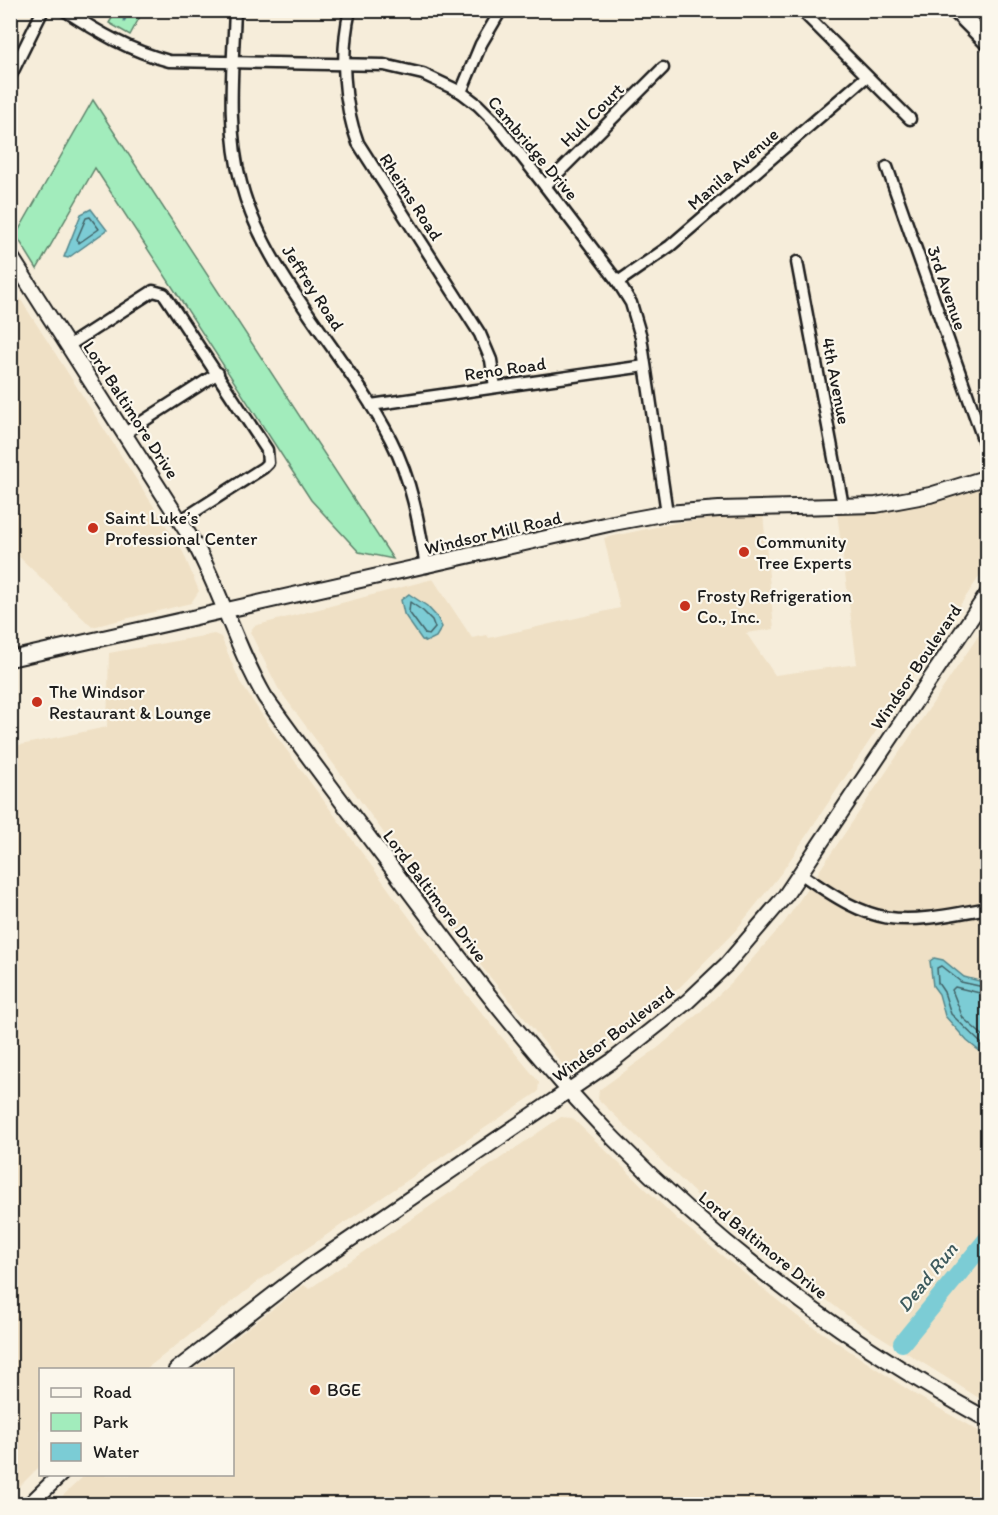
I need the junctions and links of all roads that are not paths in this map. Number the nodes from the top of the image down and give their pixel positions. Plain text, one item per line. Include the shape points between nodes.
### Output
1 (43, 10) edge
2 (64, 10) edge
3 (235, 10) edge
4 (350, 10) edge
5 (501, 10) edge
6 (801, 10) edge
7 (956, 10) edge
8 (987, 42) edge
9 (233, 62) junction
10 (345, 64) junction
11 (663, 68) dead end
12 (867, 76) junction
13 (10, 77) edge
14 (461, 93) junction
15 (910, 120) dead end
16 (887, 167) dead end
17 (544, 186) junction
18 (10, 255) edge
19 (797, 262) dead end
20 (618, 282) junction
21 (68, 346) junction
22 (645, 366) junction
23 (218, 373) junction
24 (495, 387) junction
25 (371, 405) junction
26 (125, 434) junction
27 (987, 453) edge
28 (987, 477) edge
29 (843, 506) junction
30 (668, 513) junction
31 (180, 522) junction
32 (426, 567) junction
33 (987, 592) edge
34 (224, 612) junction
35 (10, 659) edge
36 (800, 873) junction
37 (987, 908) edge
38 (568, 1090) junction
39 (179, 1368) edge
40 (987, 1420) edge
41 (59, 1476) edge
42 (30, 1504) edge

1 - 13 street
2 - 9 street, Cambridge Drive via 114,40 152,56 188,62
3 - 9 street, Jeffrey Road
4 - 10 street, Rheims Road
5 - 14 street via 481,44
6 - 12 street
7 - 8 highway
9 - 10 street, Cambridge Drive
9 - 25 street, Jeffrey Road via 236,154 249,208 272,255
10 - 14 street, Cambridge Drive via 404,68
10 - 24 street, Rheims Road via 347,107 358,143 480,334 491,360
11 - 17 street, Hull Court
12 - 15 street
12 - 20 street, Manila Avenue via 670,246
14 - 17 street, Cambridge Drive via 494,121
16 - 27 street, 3rd Avenue
17 - 20 street, Cambridge Drive
18 - 21 main road, Lord Baltimore Drive
19 - 29 street, 4th Avenue
20 - 22 street, Cambridge Drive via 637,318
21 - 23 street via 158,291 169,300
21 - 26 main road, Lord Baltimore Drive
22 - 24 street, Reno Road
22 - 30 street, Cambridge Drive
23 - 26 street
23 - 31 street via 267,450 268,463
24 - 25 street, Reno Road
25 - 32 street, Jeffrey Road via 411,487
26 - 31 main road, Lord Baltimore Drive
28 - 29 main road, Windsor Mill Road via 899,502
29 - 30 main road, Windsor Mill Road
30 - 32 main road, Windsor Mill Road
31 - 34 main road, Lord Baltimore Drive via 208,570
32 - 34 main road, Windsor Mill Road
33 - 36 main road, Windsor Boulevard
34 - 35 main road, Windsor Mill Road
34 - 38 main road, Lord Baltimore Drive via 252,675 283,722 483,991
36 - 37 street via 853,908 889,920 926,919
36 - 38 main road, Windsor Boulevard via 747,941 688,1001 648,1035
38 - 39 main road, Windsor Boulevard via 308,1268
38 - 40 main road, Lord Baltimore Drive via 662,1184 768,1275 880,1355
41 - 42 main road

